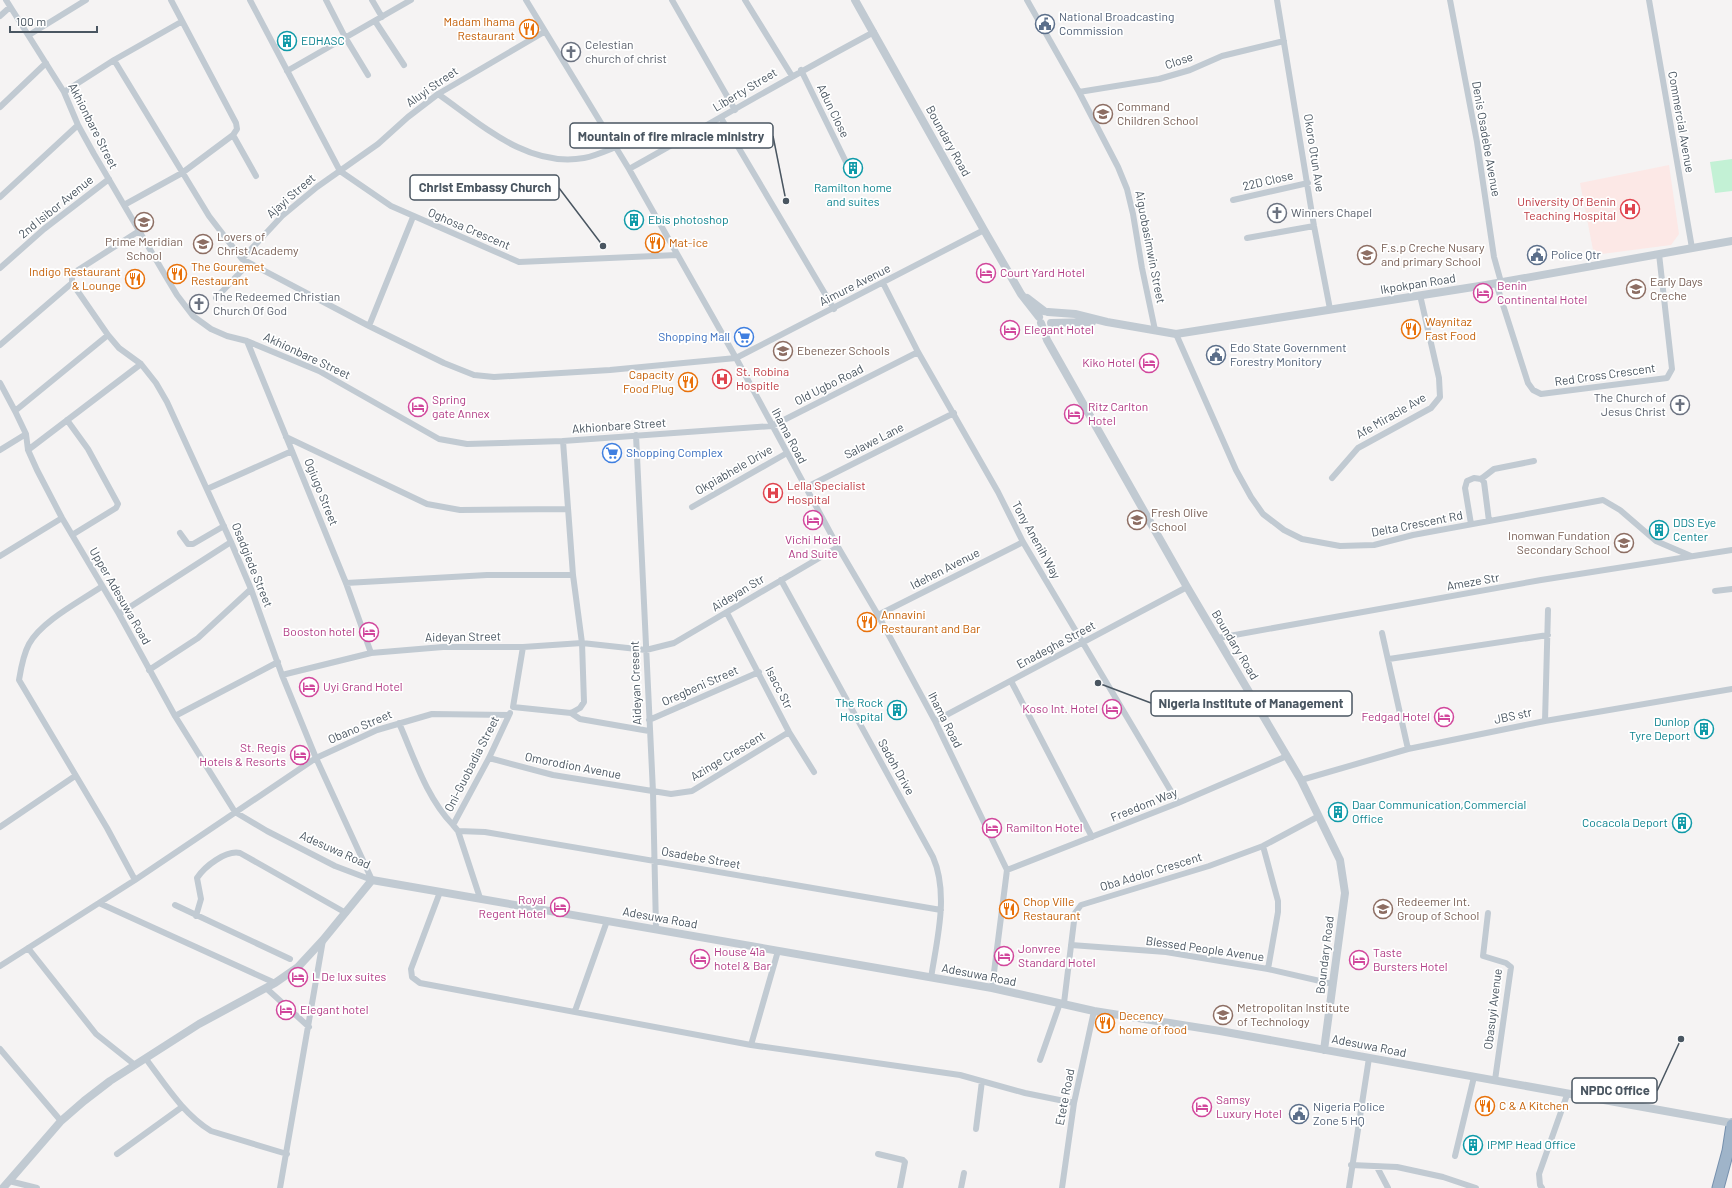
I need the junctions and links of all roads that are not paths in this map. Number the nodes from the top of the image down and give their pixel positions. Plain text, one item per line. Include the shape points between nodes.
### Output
1 (6, 0) edge
2 (86, 0) edge
3 (171, 0) edge
4 (250, 0) edge
5 (326, 0) edge
6 (372, 0) edge
7 (411, 0) edge
8 (526, 0) edge
9 (672, 0) edge
10 (746, 0) edge
11 (855, 0) edge
12 (1026, 0) edge
13 (1277, 0) edge
14 (1450, 0) edge
15 (1649, 0) edge
16 (10, 7) junction
17 (0, 16) edge
18 (382, 17) junction
19 (375, 21) junction
20 (181, 22) junction
21 (544, 32) junction
22 (874, 32) junction
23 (29, 36) junction
24 (344, 37) junction
25 (1284, 41) junction
26 (114, 60) junction
27 (46, 63) junction
28 (404, 65) dead end
29 (801, 70) junction
30 (287, 71) junction
31 (368, 75) dead end
32 (792, 76) junction
33 (64, 92) junction
34 (1079, 92) junction
35 (438, 94) junction
36 (0, 107) edge
37 (735, 110) junction
38 (721, 118) junction
39 (78, 125) junction
40 (233, 135) junction
41 (616, 147) junction
42 (846, 162) dead end
43 (628, 169) junction
44 (340, 171) junction
45 (182, 173) junction
46 (256, 176) dead end
47 (109, 179) junction
48 (1308, 183) junction
49 (0, 197) edge
50 (1234, 200) dead end
51 (124, 205) junction
52 (413, 217) junction
53 (1314, 226) junction
54 (984, 230) junction
55 (139, 231) junction
56 (1247, 238) dead end
57 (1732, 241) edge
58 (1692, 248) junction
59 (1659, 254) junction
60 (677, 255) junction
61 (242, 259) junction
62 (249, 263) junction
63 (0, 268) edge
64 (72, 283) junction
65 (1498, 283) junction
66 (883, 284) junction
67 (1420, 295) junction
68 (216, 298) dead end
69 (834, 309) junction
70 (1330, 310) junction
71 (1045, 318) junction
72 (369, 326) junction
73 (1155, 330) junction
74 (1176, 334) junction
75 (108, 335) junction
76 (248, 341) junction
77 (0, 345) edge
78 (918, 352) junction
79 (736, 358) junction
80 (141, 364) junction
81 (0, 383) edge
82 (16, 411) junction
83 (954, 412) junction
84 (67, 420) junction
85 (772, 426) junction
86 (26, 434) junction
87 (636, 435) junction
88 (286, 437) junction
89 (563, 441) junction
90 (0, 450) edge
91 (28, 450) junction
92 (292, 451) junction
93 (787, 453) junction
94 (1534, 461) dead end
95 (1332, 478) dead end
96 (1483, 480) junction
97 (805, 488) junction
98 (207, 489) junction
99 (692, 507) dead end
100 (568, 509) junction
101 (62, 518) junction
102 (1489, 521) junction
103 (1471, 524) junction
104 (224, 526) junction
105 (180, 533) dead end
106 (72, 535) junction
107 (231, 542) junction
108 (1023, 542) junction
109 (838, 547) junction
110 (1732, 550) edge
111 (0, 556) edge
112 (1691, 556) junction
113 (573, 576) junction
114 (781, 580) junction
115 (346, 583) junction
116 (1187, 586) junction
117 (101, 587) junction
118 (251, 589) junction
119 (1732, 589) edge
120 (1715, 591) dead end
121 (1548, 610) dead end
122 (727, 613) junction
123 (118, 614) junction
124 (878, 615) junction
125 (1382, 633) dead end
126 (1548, 635) junction
127 (1218, 638) junction
128 (582, 643) junction
129 (1082, 644) junction
130 (523, 647) junction
131 (646, 650) junction
132 (371, 653) junction
133 (1389, 659) junction
134 (278, 662) junction
135 (149, 670) junction
136 (759, 672) junction
137 (282, 675) junction
138 (1011, 681) junction
139 (1732, 689) edge
140 (513, 706) junction
141 (571, 714) junction
142 (509, 715) junction
143 (175, 716) junction
144 (649, 720) junction
145 (934, 721) junction
146 (1545, 721) junction
147 (399, 722) junction
148 (649, 731) junction
149 (789, 732) junction
150 (1408, 749) junction
151 (1287, 756) junction
152 (316, 758) junction
153 (490, 758) junction
154 (814, 772) dead end
155 (76, 776) junction
156 (1301, 780) junction
157 (652, 792) junction
158 (1178, 803) junction
159 (235, 812) junction
160 (1319, 816) junction
161 (453, 825) junction
162 (0, 827) edge
163 (458, 831) junction
164 (1092, 837) junction
165 (1263, 846) junction
166 (654, 861) junction
167 (1007, 870) junction
168 (135, 880) junction
169 (372, 880) junction
170 (440, 892) junction
171 (480, 898) junction
172 (99, 904) junction
173 (175, 905) dead end
174 (940, 910) junction
175 (1488, 912) dead end
176 (346, 913) junction
177 (196, 916) junction
178 (607, 921) junction
179 (656, 929) junction
180 (323, 940) junction
181 (1072, 945) junction
182 (28, 948) junction
183 (778, 951) junction
184 (290, 959) dead end
185 (0, 966) edge
186 (1268, 969) junction
187 (931, 978) junction
188 (275, 983) junction
189 (1333, 984) junction
190 (266, 988) junction
191 (992, 988) junction
192 (1062, 1003) junction
193 (575, 1011) junction
194 (1094, 1011) junction
195 (309, 1026) junction
196 (751, 1045) junction
197 (0, 1049) edge
198 (1324, 1050) junction
199 (1369, 1058) junction
200 (146, 1059) junction
201 (1040, 1060) dead end
202 (135, 1065) junction
203 (1474, 1077) junction
204 (1495, 1080) junction
205 (982, 1081) junction
206 (1567, 1094) junction
207 (1074, 1103) junction
208 (182, 1107) junction
209 (61, 1121) junction
210 (1732, 1124) edge
211 (976, 1129) dead end
212 (117, 1154) dead end
213 (287, 1154) junction
214 (878, 1154) dead end
215 (1455, 1156) dead end
216 (1732, 1163) edge
217 (1351, 1165) junction
218 (1377, 1167) junction
219 (964, 1173) dead end
220 (9, 1181) junction
221 (3, 1188) edge
222 (37, 1188) edge
223 (280, 1188) edge
224 (900, 1188) edge
225 (961, 1188) edge
226 (1062, 1188) edge
227 (1349, 1188) edge
228 (1388, 1188) edge
229 (1476, 1188) edge
230 (1542, 1188) edge
231 (1718, 1188) edge
232 (1725, 1188) edge

1 - 16 street, Akhionbare Street
2 - 23 street
3 - 20 street
4 - 30 street, Oghosa Crescent
5 - 24 street
6 - 18 street
7 - 18 street
8 - 21 street, Ihama Road
9 - 37 street
10 - 32 street
11 - 22 street, Boundary Road
12 - 34 street, Aiguobasimwin Street
13 - 25 street, Okoro Otun Ave
14 - 65 street, Denis Osadebe Avenue via 1477,142
15 - 58 street, Commercial Avenue
16 - 17 street
16 - 23 street, Akhionbare Street
18 - 19 street
19 - 24 street
19 - 28 street
20 - 26 street
20 - 40 street via 236,123
21 - 35 street, Aluyi Street
21 - 41 street, Ihama Road
22 - 29 street, Liberty Street
22 - 54 street, Boundary Road
23 - 27 street, Akhionbare Street
24 - 30 street
24 - 31 street
25 - 34 street, Close via 1222,56 1190,70 1159,79
25 - 48 street, Okoro Otun Ave
26 - 33 street
26 - 45 street
27 - 33 street, Akhionbare Street
27 - 36 street
29 - 32 street, Liberty Street
29 - 42 street, Adun Close
30 - 44 street, Oghosa Crescent
32 - 37 street, Liberty Street
33 - 39 street, Akhionbare Street
34 - 73 street, Aiguobasimwin Street via 1127,189
35 - 41 street via 506,141 531,154 554,160 585,158
35 - 44 street, Aluyi Street via 378,144
37 - 38 street, Liberty Street
38 - 43 street, Liberty Street
38 - 69 street
39 - 47 street, Akhionbare Street
39 - 49 street
40 - 45 street
40 - 46 street
41 - 43 street, Ihama Road
43 - 60 street, Ihama Road
44 - 52 street, Oghosa Crescent via 391,206
44 - 61 street, Ajayi Street via 282,216
45 - 51 street
45 - 61 street via 209,216
47 - 51 street, Akhionbare Street
47 - 63 street, 2nd Isibor Avenue via 44,229
48 - 50 street, 22D Close
48 - 53 street, Okoro Otun Ave
51 - 55 street, Akhionbare Street
52 - 60 street, Oghosa Crescent via 519,262
52 - 72 street
53 - 56 street
53 - 70 street, Okoro Otun Ave
54 - 66 street, Aimure Avenue
54 - 71 street, Boundary Road via 1021,294
55 - 64 street via 75,272
55 - 76 street, Akhionbare Street via 177,296 193,316 211,329
57 - 58 street, Ikpokpan Road
58 - 59 street, Ikpokpan Road
59 - 65 street, Ikpokpan Road
59 - 65 street, Red Cross Crescent via 1672,369 1666,378 1541,394 1533,390 1528,383
60 - 79 street, Ihama Road
61 - 62 street
62 - 68 street
62 - 72 street
64 - 75 street, Osadgiede Street
64 - 77 street
65 - 67 street, Ikpokpan Road
66 - 69 street, Aimure Avenue
66 - 78 street, Tony Anenih Way
67 - 70 street, Ikpokpan Road
67 - 95 street, Afe Miracle Ave via 1439,378 1440,397 1431,408 1358,448
69 - 79 street, Aimure Avenue
70 - 74 street, Ikpokpan Road
71 - 73 street, Ikpokpan Road via 1075,314
71 - 116 street, Boundary Road via 1047,340
72 - 79 street via 444,363 474,375 484,376 610,370
73 - 74 street, Ikpokpan Road
74 - 103 street, Delta Crescent Rd via 1236,470 1263,514 1284,530 1302,539 1347,546 1374,545
75 - 80 street, Osadgiede Street via 119,348
75 - 82 street
76 - 88 street, Ogiugo Street
76 - 89 street, Akhionbare Street via 319,371 440,438 467,444
78 - 83 street, Tony Anenih Way
78 - 85 street, Old Ugbo Road
79 - 85 street, Ihama Road
80 - 84 street
80 - 98 street, Osadgiede Street via 167,402
81 - 82 street, Upper Adesuwa Road
82 - 86 street, Upper Adesuwa Road
83 - 97 street, Salawe Lane
83 - 108 street, Tony Anenih Way
84 - 91 street
84 - 106 street via 88,449 118,504 116,508
85 - 87 street, Akhionbare Street
85 - 93 street, Ihama Road
86 - 90 street
86 - 91 street, Upper Adesuwa Road
87 - 89 street, Akhionbare Street
87 - 131 street, Aideyan Cresent
88 - 92 street, Ogiugo Street
88 - 100 street via 427,504 460,510
89 - 100 street
91 - 101 street, Upper Adesuwa Road
92 - 98 street
92 - 115 street, Ogiugo Street
93 - 97 street, Ihama Road
93 - 99 street, Okpiabhele Drive
94 - 96 street via 1494,469
96 - 102 street
96 - 103 street via 1474,478 1467,480 1466,483
97 - 109 street, Ihama Road
98 - 104 street, Osadgiede Street
100 - 113 street
101 - 106 street, Upper Adesuwa Road
101 - 111 street
102 - 103 street, Delta Crescent Rd
102 - 112 street, Delta Crescent Rd via 1603,500 1620,510 1656,541
104 - 105 street via 193,544 188,544
104 - 107 street, Osadgiede Street
106 - 117 street, Upper Adesuwa Road
107 - 118 street, Osadgiede Street
107 - 123 street
108 - 124 street, Idehen Avenue
108 - 129 street, Tony Anenih Way
109 - 114 street, Aideyan Str
109 - 124 street, Ihama Road
110 - 112 street, Ameze Str
112 - 127 street, Ameze Str
113 - 115 street via 487,575
113 - 128 street
114 - 122 street, Aideyan Str
114 - 174 street, Sadoh Drive via 934,857 941,887
115 - 132 street, Ogiugo Street
116 - 127 street, Boundary Road
116 - 129 street, Enadeghe Street
117 - 123 street, Upper Adesuwa Road
117 - 155 street via 39,630 28,644 19,680
118 - 134 street, Osadgiede Street
118 - 135 street via 198,638
119 - 120 street
121 - 126 street
122 - 131 street, Aideyan Str via 674,643
122 - 136 street, Isacc Str
123 - 135 street, Upper Adesuwa Road
124 - 145 street, Ihama Road
125 - 133 street
126 - 133 street
126 - 146 street
127 - 151 street, Boundary Road
128 - 130 street, Aideyan Street
128 - 131 street, Aideyan Street
128 - 141 street via 584,702
129 - 138 street, Enadeghe Street
129 - 158 street, Tony Anenih Way
130 - 132 street, Aideyan Street via 443,647
130 - 140 street, Oni-Guobadia Street
131 - 144 street, Aideyan Cresent
132 - 137 street, Aideyan Street
133 - 150 street
134 - 137 street, Osadgiede Street
134 - 143 street
135 - 143 street, Upper Adesuwa Road
136 - 144 street, Oregbeni Street
136 - 149 street, Isacc Str
137 - 152 street, Osadgiede Street
138 - 145 street, Enadeghe Street
138 - 164 street
139 - 146 street, JBS str
140 - 141 street
140 - 142 street, Oni-Guobadia Street
141 - 148 street via 580,719
142 - 147 street, Obano Street via 432,714
142 - 153 street, Oni-Guobadia Street
143 - 159 street, Upper Adesuwa Road
144 - 148 street, Aideyan Cresent
145 - 167 street, Ihama Road
146 - 150 street, JBS str
147 - 152 street, Obano Street
147 - 161 street via 432,797
148 - 157 street, Aideyan Cresent
149 - 154 street, Isacc Str
149 - 157 street, Azinge Crescent via 692,791 671,794
150 - 156 street, JBS str
151 - 156 street, Boundary Road
151 - 158 street, Freedom Way
152 - 159 street, Obano Street
152 - 169 street, Osadgiede Street
153 - 157 street, Omorodion Avenue via 553,775
153 - 161 street, Oni-Guobadia Street
155 - 162 street
155 - 168 street
156 - 160 street, Boundary Road
157 - 166 street, Aideyan Cresent
158 - 164 street, Freedom Way
159 - 168 street, Obano Street
159 - 169 street, Adesuwa Road via 322,859
160 - 165 street, Oba Adolor Crescent
160 - 189 street, Boundary Road via 1340,860 1344,888
161 - 163 street, Oni-Guobadia Street
163 - 166 street, Osadebe Street via 485,832
163 - 171 street, Oni-Guobadia Street
164 - 167 street, Freedom Way
165 - 181 street, Oba Adolor Crescent via 1209,866 1081,906 1075,913
165 - 186 street via 1278,901
166 - 174 street, Osadebe Street
166 - 179 street, Aideyan Cresent
167 - 191 street
168 - 172 street, Obano Street
169 - 170 street, Adesuwa Road
169 - 176 street
170 - 171 street, Adesuwa Road
170 - 193 street via 411,970 415,981
171 - 178 street, Adesuwa Road
172 - 182 street, Obano Street
172 - 188 street
173 - 177 street
174 - 187 street, Sadoh Drive
175 - 204 street, Obasuyi Avenue via 1483,956 1511,967
176 - 177 street via 240,853 233,852 200,873 198,878 201,899
176 - 180 street
177 - 184 street
178 - 179 street, Adesuwa Road
178 - 193 street
179 - 183 street, Adesuwa Road
180 - 188 street via 298,967
180 - 195 street
181 - 186 street, Blessed People Avenue via 1166,952
181 - 192 street, Oba Adolor Crescent
182 - 185 street, Obano Street
182 - 202 street via 96,1034
183 - 187 street, Adesuwa Road
183 - 196 street
186 - 189 street, Blessed People Avenue
187 - 191 street, Adesuwa Road
188 - 190 street
189 - 198 street, Boundary Road
190 - 195 street
190 - 200 street via 199,1024
191 - 192 street, Adesuwa Road
192 - 194 street, Adesuwa Road
192 - 201 street, Oba Adolor Crescent
193 - 196 street
194 - 198 street, Adesuwa Road
194 - 207 street, Etete Road
195 - 213 street
196 - 205 street
197 - 209 street
198 - 199 street, Adesuwa Road
199 - 203 street, Adesuwa Road
199 - 217 street
200 - 202 street
200 - 208 street
202 - 209 street via 94,1093
203 - 204 street, Adesuwa Road
203 - 215 street
204 - 206 street, Adesuwa Road
205 - 207 street
205 - 211 street
206 - 210 street, Adesuwa Road
206 - 230 street via 1539,1174
207 - 226 street, Etete Road
208 - 212 street
208 - 213 street via 210,1131
209 - 220 street
210 - 231 highway
213 - 223 street
214 - 224 street via 905,1162
216 - 232 highway
217 - 218 street
217 - 227 street
218 - 228 street
218 - 229 street via 1397,1167 1443,1177
219 - 225 street
220 - 221 street
220 - 222 street

